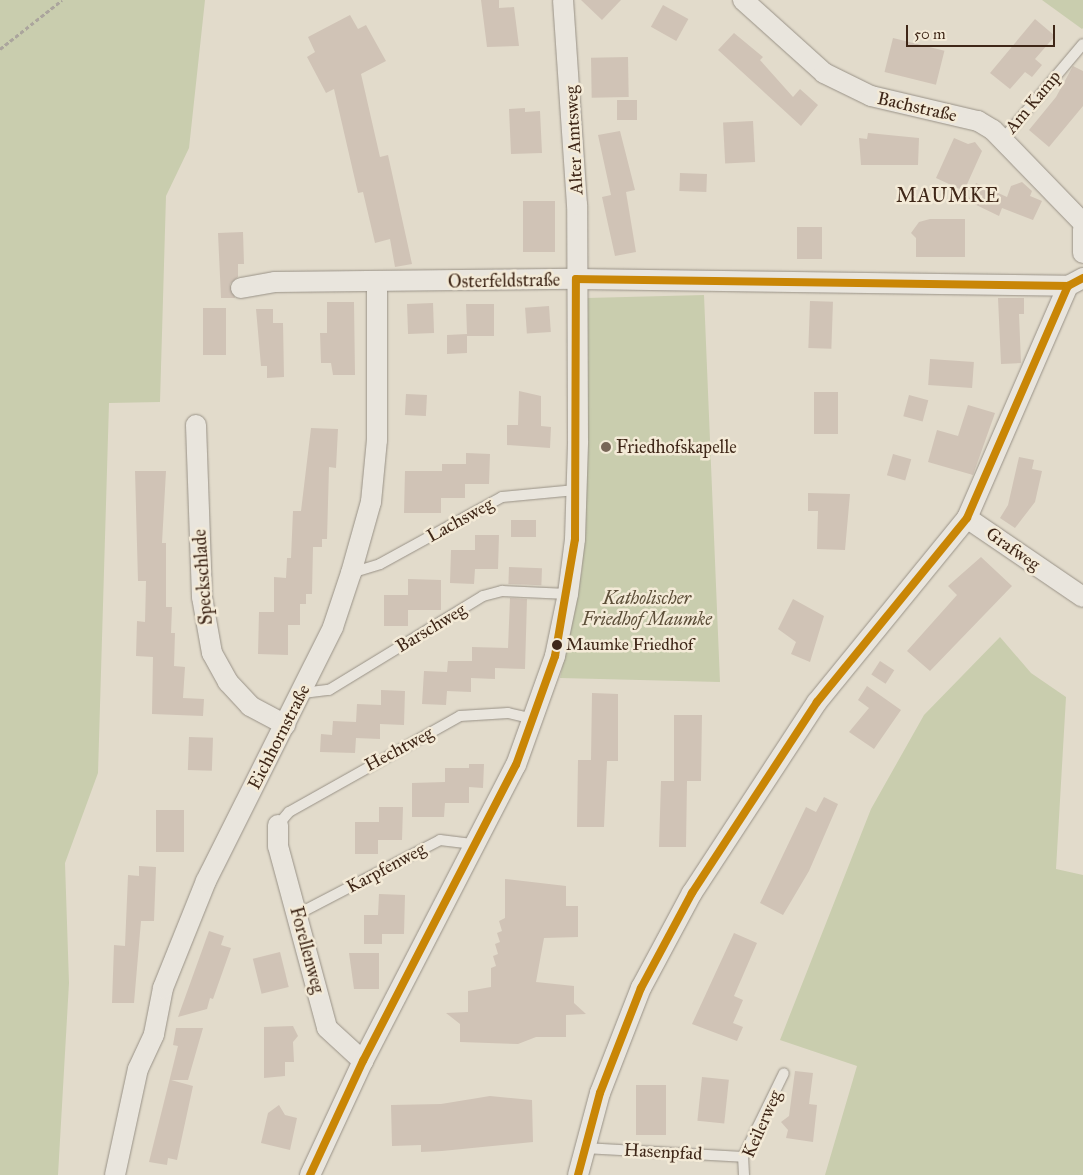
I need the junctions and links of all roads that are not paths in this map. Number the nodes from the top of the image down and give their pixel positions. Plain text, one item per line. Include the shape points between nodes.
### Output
1 (563, 0) edge
2 (743, 0) edge
3 (1083, 44) edge
4 (1003, 138) junction
5 (1083, 223) edge
6 (1083, 229) edge
7 (1083, 253) edge
8 (576, 279) junction
9 (1075, 282) edge
10 (377, 284) junction
11 (242, 288) dead end
12 (196, 425) dead end
13 (576, 490) junction
14 (968, 518) junction
15 (351, 573) junction
16 (568, 594) junction
17 (1083, 597) edge
18 (303, 693) junction
19 (534, 719) junction
20 (285, 725) junction
21 (278, 825) joint
22 (478, 845) junction
23 (298, 914) junction
24 (363, 1061) junction
25 (784, 1073) dead end
26 (583, 1148) junction
27 (743, 1157) junction
28 (115, 1175) edge
29 (310, 1175) edge
30 (578, 1175) edge
31 (744, 1175) edge

1 - 8 street, Alter Amtsweg via 574,104
2 - 4 street, Bachstraße via 824,73 871,96 978,122
3 - 4 lane, Am Kamp
4 - 5 street, Bachstraße
6 - 7 street
8 - 9 street, Osterfeldstraße
8 - 10 street, Osterfeldstraße
8 - 13 street, Alter Amtsweg
9 - 14 street, Grafweg
10 - 11 street, Osterfeldstraße via 275,282
10 - 15 street, Eichhornstraße via 377,440 370,502
12 - 20 street, Speckschlade via 202,597 212,653 228,682 250,706
13 - 15 lane, Lachsweg via 502,497 380,564
13 - 16 street, Alter Amtsweg
14 - 17 street, Grafweg
14 - 26 street via 817,702 692,893 641,988
15 - 18 street, Eichhornstraße via 333,627
16 - 18 lane, Barschweg via 502,591 483,596 329,690
16 - 19 street, Alter Amtsweg
18 - 20 street, Eichhornstraße
19 - 21 lane, Hechtweg via 508,713 460,716 289,812
19 - 22 street, Alter Amtsweg
20 - 28 street, Eichhornstraße via 206,881 161,994 154,1034 138,1069
21 - 23 street, Forellenweg via 278,846
22 - 23 lane, Karpfenweg via 440,840
22 - 24 street, Alter Amtsweg
23 - 24 street, Forellenweg via 327,1028
24 - 29 street, Alter Amtsweg
25 - 27 lane, Keilerweg
26 - 27 lane, Hasenpfad
26 - 30 street
27 - 31 lane, Keilerweg

